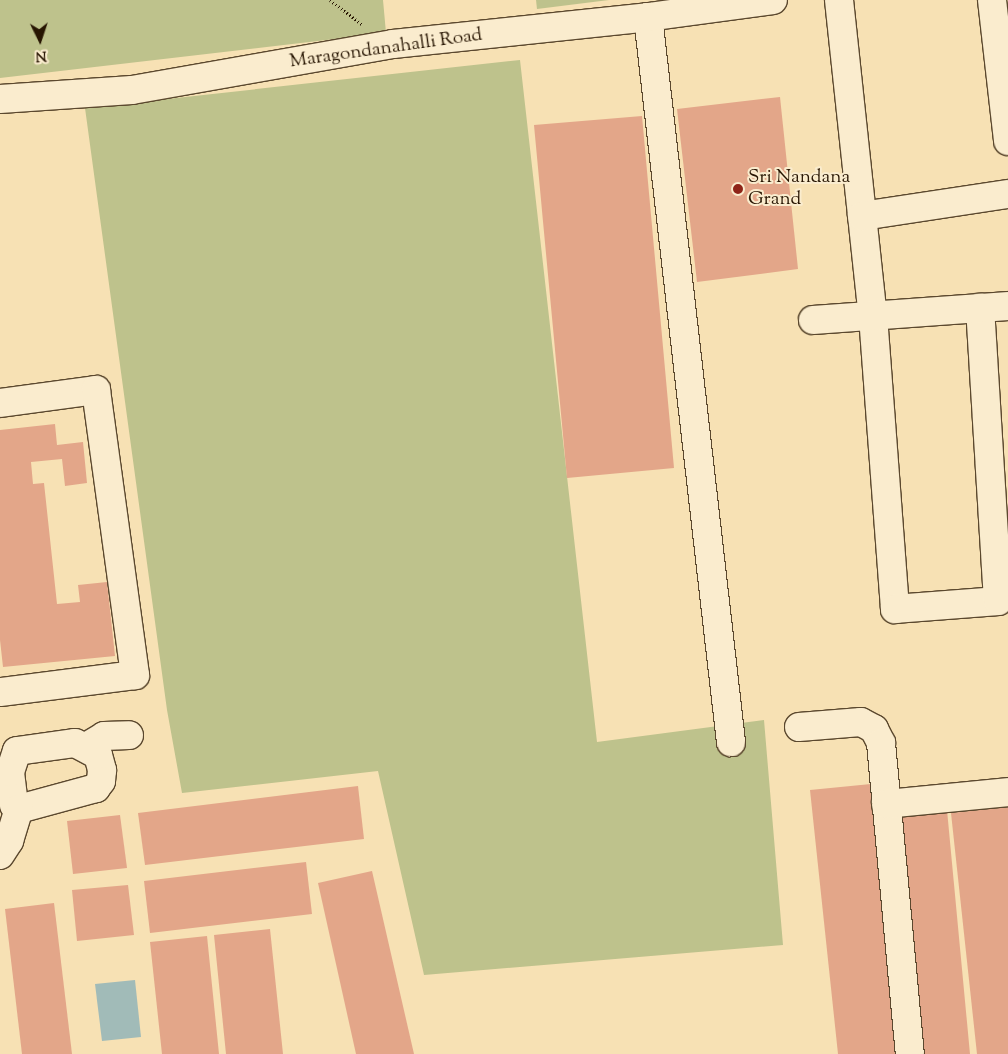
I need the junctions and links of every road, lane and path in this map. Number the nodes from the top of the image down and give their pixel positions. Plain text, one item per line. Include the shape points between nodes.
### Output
1 (330, 0) edge
2 (770, 0) edge
3 (839, 0) edge
4 (992, 0) edge
5 (648, 17) junction
6 (393, 44) junction
7 (0, 99) edge
8 (1008, 141) edge
9 (1008, 194) edge
10 (862, 216) junction
11 (1008, 306) edge
12 (980, 308) junction
13 (873, 316) junction
14 (813, 320) dead end
15 (0, 403) edge
16 (0, 692) edge
17 (799, 728) dead end
18 (129, 735) dead end
19 (731, 742) dead end
20 (86, 747) junction
21 (1008, 792) edge
22 (886, 804) junction
23 (19, 809) junction
24 (0, 855) edge
25 (910, 1054) edge

1 - 6 path
2 - 5 street, Maragondanahalli Road
3 - 10 street
4 - 8 street
5 - 6 street, Maragondanahalli Road
5 - 19 street
6 - 7 street, Maragondanahalli Road via 132,90
9 - 10 street
10 - 13 street
11 - 12 street
12 - 13 street
12 - 13 street via 998,601 895,609
13 - 14 street
15 - 16 street via 96,390 135,676
17 - 22 street via 861,722 874,730 881,743
18 - 20 street via 104,736
20 - 23 street via 98,755 102,770 101,781 96,788
20 - 23 street via 75,743 17,751 10,772 14,805
21 - 22 street
22 - 25 street
23 - 24 street via 9,842

